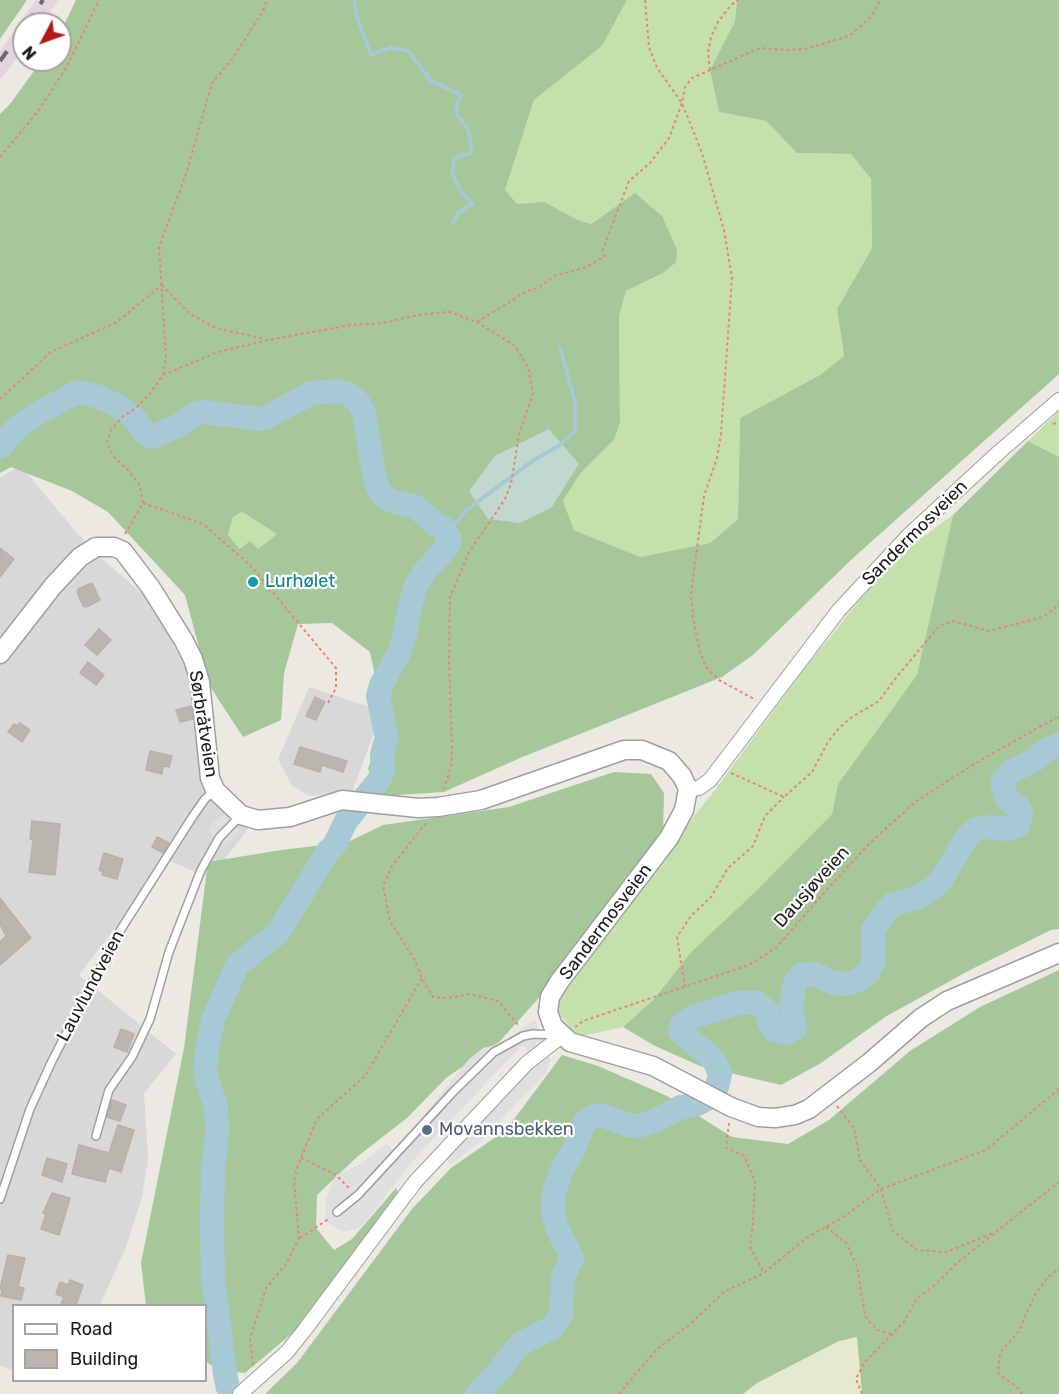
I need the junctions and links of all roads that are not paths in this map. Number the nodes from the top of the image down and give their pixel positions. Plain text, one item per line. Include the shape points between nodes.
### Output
1 (1059, 400) edge
2 (0, 654) edge
3 (688, 789) junction
4 (215, 790) junction
5 (241, 815) junction
6 (1059, 953) edge
7 (563, 1035) junction
8 (96, 1136) dead end
9 (0, 1199) edge
10 (337, 1212) road end
11 (240, 1394) edge

1 - 3 street, Sandermosveien via 908,536 839,610 721,766 704,785
2 - 4 street, Sørbråtveien via 80,557 96,547 123,551 151,588 193,659 200,682 210,778
3 - 5 street via 669,761 653,752 635,749 601,756 481,800 418,808 334,801 282,819 258,820
3 - 7 street, Sandermosveien via 684,810 669,838 550,997 550,1019
4 - 5 street, Sørbråtveien
4 - 9 lane, Lauvlundveien via 193,816 96,975 30,1108
5 - 8 lane via 219,838 201,870 169,952 150,1019 132,1057 109,1090
6 - 7 street via 946,1001 829,1094 795,1115 758,1117 653,1066 589,1049
7 - 10 lane via 527,1035 494,1052 358,1195
7 - 11 street via 527,1063 415,1182 287,1352

